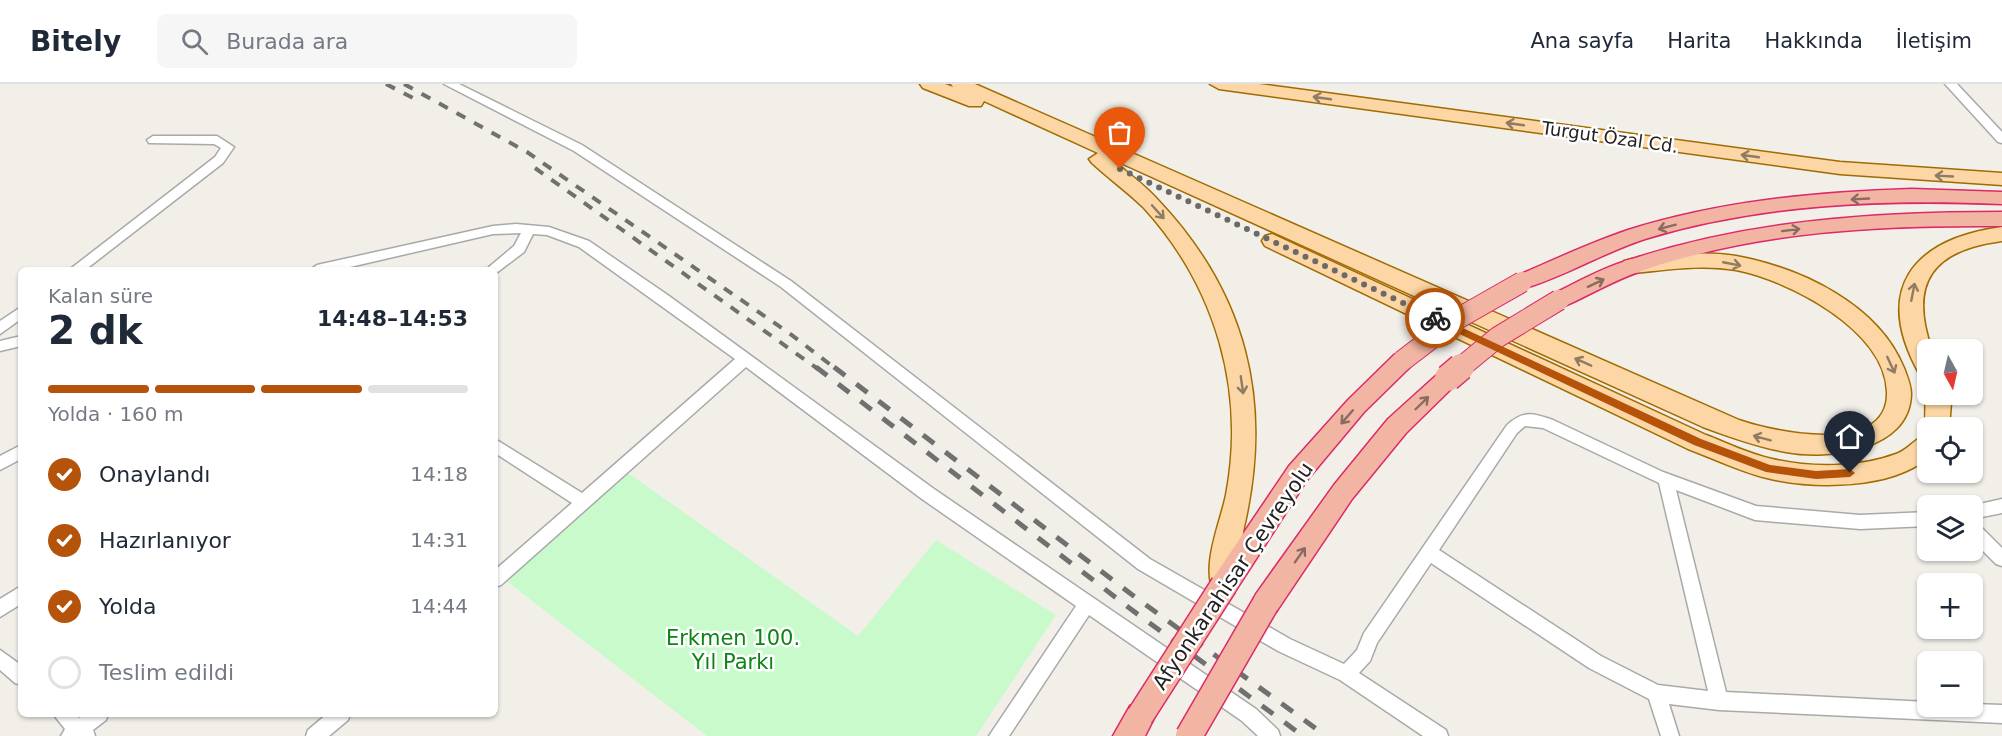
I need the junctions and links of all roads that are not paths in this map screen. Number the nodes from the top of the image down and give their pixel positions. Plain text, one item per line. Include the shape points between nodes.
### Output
1 (450, 84) edge
2 (929, 84) edge
3 (960, 84) edge
4 (1219, 84) edge
5 (1951, 84) edge
6 (153, 140) dead end
7 (2002, 140) edge
8 (1099, 159) junction
9 (2002, 179) edge
10 (2002, 198) edge
11 (2002, 219) edge
12 (529, 229) junction
13 (2002, 234) edge
14 (80, 267) edge
15 (330, 267) edge
16 (498, 267) edge
17 (1632, 267) junction
18 (18, 314) edge
19 (0, 329) edge
20 (1919, 339) edge
21 (18, 342) edge
22 (0, 346) edge
23 (745, 359) junction
24 (498, 447) edge
25 (18, 453) edge
26 (1917, 453) edge
27 (0, 464) edge
28 (1666, 480) junction
29 (582, 501) junction
30 (2002, 506) edge
31 (1983, 510) edge
32 (1917, 520) edge
33 (1983, 540) edge
34 (1430, 553) junction
35 (2002, 559) edge
36 (498, 577) edge
37 (1224, 585) junction
38 (18, 596) edge
39 (1087, 604) junction
40 (0, 609) edge
41 (0, 658) edge
42 (18, 674) edge
43 (1346, 674) junction
44 (1656, 693) junction
45 (1719, 701) junction
46 (2002, 714) edge
47 (64, 717) edge
48 (96, 717) edge
49 (337, 717) edge
50 (1134, 726) edge
51 (78, 734) edge
52 (315, 736) edge
53 (998, 736) edge
54 (1189, 736) edge
55 (1271, 736) edge
56 (1439, 736) edge
57 (1670, 736) edge

1 - 43 street via 578,148 786,284 1144,564 1284,645
2 - 8 main road
17 -> 3 main road via 1710,260 1770,271 1822,295 1859,323 1891,362 1899,385 1898,408 1882,429 1851,442 1810,447 1761,438
9 -> 4 main road, Turgut Özal Cd. via 1839,168
5 - 7 street
6 - 14 street via 217,140 228,147 219,159
8 - 26 main road via 1697,442 1770,469 1816,475 1868,472 1908,461
8 -> 37 main road via 1149,201 1179,237 1216,302 1234,347 1245,406 1244,430
10 -> 37 highway, Afyonkarahisar Çevreyolu, bridge via 1872,198 1783,204 1711,215 1636,236 1522,282 1457,319 1402,361 1356,406 1298,473
17 -> 11 highway, Afyonkarahisar Çevreyolu via 1716,242 1789,230 1867,222
12 - 15 street via 467,234
12 - 16 street via 519,249
12 - 23 street via 584,244
20 -> 13 main road via 1910,307 1913,285 1930,261 1956,245
54 -> 17 highway, Afyonkarahisar Çevreyolu, bridge via 1266,603 1343,492 1397,426 1498,337 1559,300
18 - 19 street
21 - 22 street
23 - 29 street
23 - 39 street via 928,494
24 - 29 street
25 - 27 street
28 - 32 street via 1755,513 1860,522
28 - 34 street via 1548,424 1521,420
28 - 45 street
29 - 36 street
30 - 31 street
33 - 35 street
34 - 43 street via 1370,639 1364,655
34 - 44 street via 1595,662
37 - 50 highway, Afyonkarahisar Çevreyolu, bridge
38 - 40 street
39 - 53 street
39 - 55 street via 1249,715
41 - 42 street
43 - 56 street
44 - 45 street
44 - 57 street
45 - 46 street
47 - 51 street
48 - 51 street
49 - 52 street

